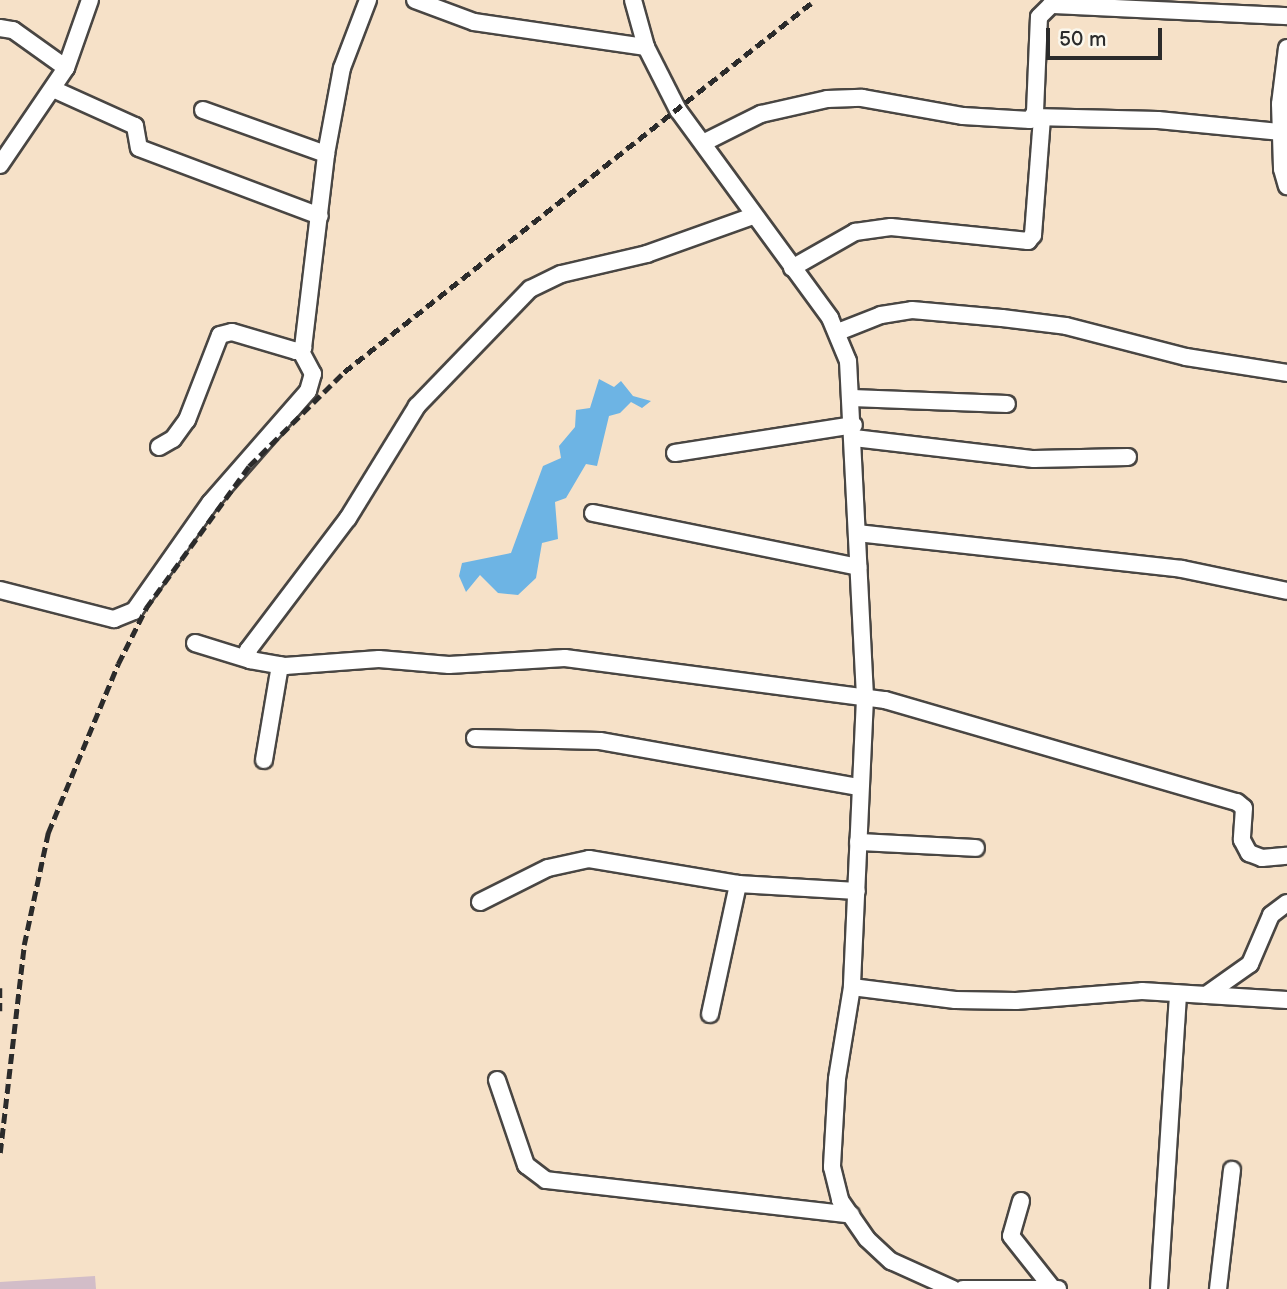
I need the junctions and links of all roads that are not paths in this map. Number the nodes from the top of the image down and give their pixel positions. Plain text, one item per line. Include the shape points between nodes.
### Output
1 (90, 0) edge
2 (368, 0) edge
3 (415, 0) edge
4 (634, 0) edge
5 (1287, 16) edge
6 (0, 28) edge
7 (646, 47) junction
8 (1287, 48) edge
9 (66, 68) junction
10 (53, 89) junction
11 (203, 110) dead end
12 (1038, 117) junction
13 (1281, 132) junction
14 (703, 144) junction
15 (326, 154) junction
16 (0, 165) edge
17 (1287, 187) edge
18 (320, 216) junction
19 (753, 216) junction
20 (792, 268) junction
21 (838, 332) junction
22 (300, 350) junction
23 (1287, 373) edge
24 (852, 398) junction
25 (1007, 404) dead end
26 (854, 432) junction
27 (159, 447) dead end
28 (675, 453) dead end
29 (1128, 457) dead end
30 (593, 513) dead end
31 (856, 533) junction
32 (859, 567) junction
33 (0, 590) edge
34 (1287, 590) edge
35 (195, 643) dead end
36 (250, 660) junction
37 (280, 666) junction
38 (865, 698) junction
39 (475, 738) dead end
40 (264, 760) dead end
41 (859, 787) junction
42 (858, 842) junction
43 (976, 848) dead end
44 (1287, 856) edge
45 (738, 884) junction
46 (857, 891) junction
47 (480, 902) dead end
48 (1287, 903) edge
49 (852, 987) junction
50 (1178, 994) junction
51 (1206, 995) junction
52 (1287, 1000) edge
53 (710, 1014) dead end
54 (497, 1080) dead end
55 (1232, 1170) dead end
56 (1021, 1201) dead end
57 (851, 1215) junction
58 (953, 1289) edge
59 (962, 1289) edge
60 (1056, 1289) edge
61 (1159, 1289) edge
62 (1218, 1289) edge

1 - 9 street
2 - 15 street via 342,68
3 - 7 street via 474,22
4 - 7 street
5 - 12 street via 1044,7 1038,21
6 - 9 street via 13,30
7 - 14 street via 678,110
8 - 13 street via 1280,91
9 - 10 street
10 - 16 street
10 - 18 street via 135,126 139,148
11 - 15 street
12 - 13 street via 1158,120
12 - 14 street via 963,116 862,98 827,99 761,114
12 - 20 street via 1034,235 1028,241 891,227 855,232
13 - 17 street
14 - 19 street
15 - 18 street
18 - 22 street
19 - 20 street
19 - 36 street via 647,254 561,274 530,289 416,407 348,518 248,650
20 - 21 street
21 - 23 street via 881,315 912,310 1002,318 1083,330 1186,358
21 - 24 street
22 - 27 street via 240,334 220,335 187,420 173,439
22 - 33 street via 313,374 308,391 210,503 134,611 114,619
24 - 25 street
24 - 26 street
26 - 28 street
26 - 29 street via 1034,458
26 - 31 street
30 - 32 street
31 - 32 street
31 - 34 street via 1182,569
32 - 38 street
35 - 36 street
36 - 37 street
37 - 38 street via 379,659 449,665 565,658
37 - 40 street
38 - 41 street
38 - 44 street via 916,707 1237,802 1244,808 1242,840 1250,853 1262,858
39 - 41 street via 600,741
41 - 42 street
42 - 43 street
42 - 46 street
45 - 46 street
45 - 47 street via 589,859 548,868
45 - 53 street
46 - 49 street
48 - 51 street via 1271,915 1250,964
49 - 50 street via 991,1001 1142,991
49 - 57 street via 837,1079 832,1167 840,1200
50 - 51 street
50 - 61 street
51 - 52 street
54 - 57 street via 526,1165 546,1180
55 - 62 street
56 - 60 street via 1011,1236
57 - 58 street via 891,1261
59 - 60 street

